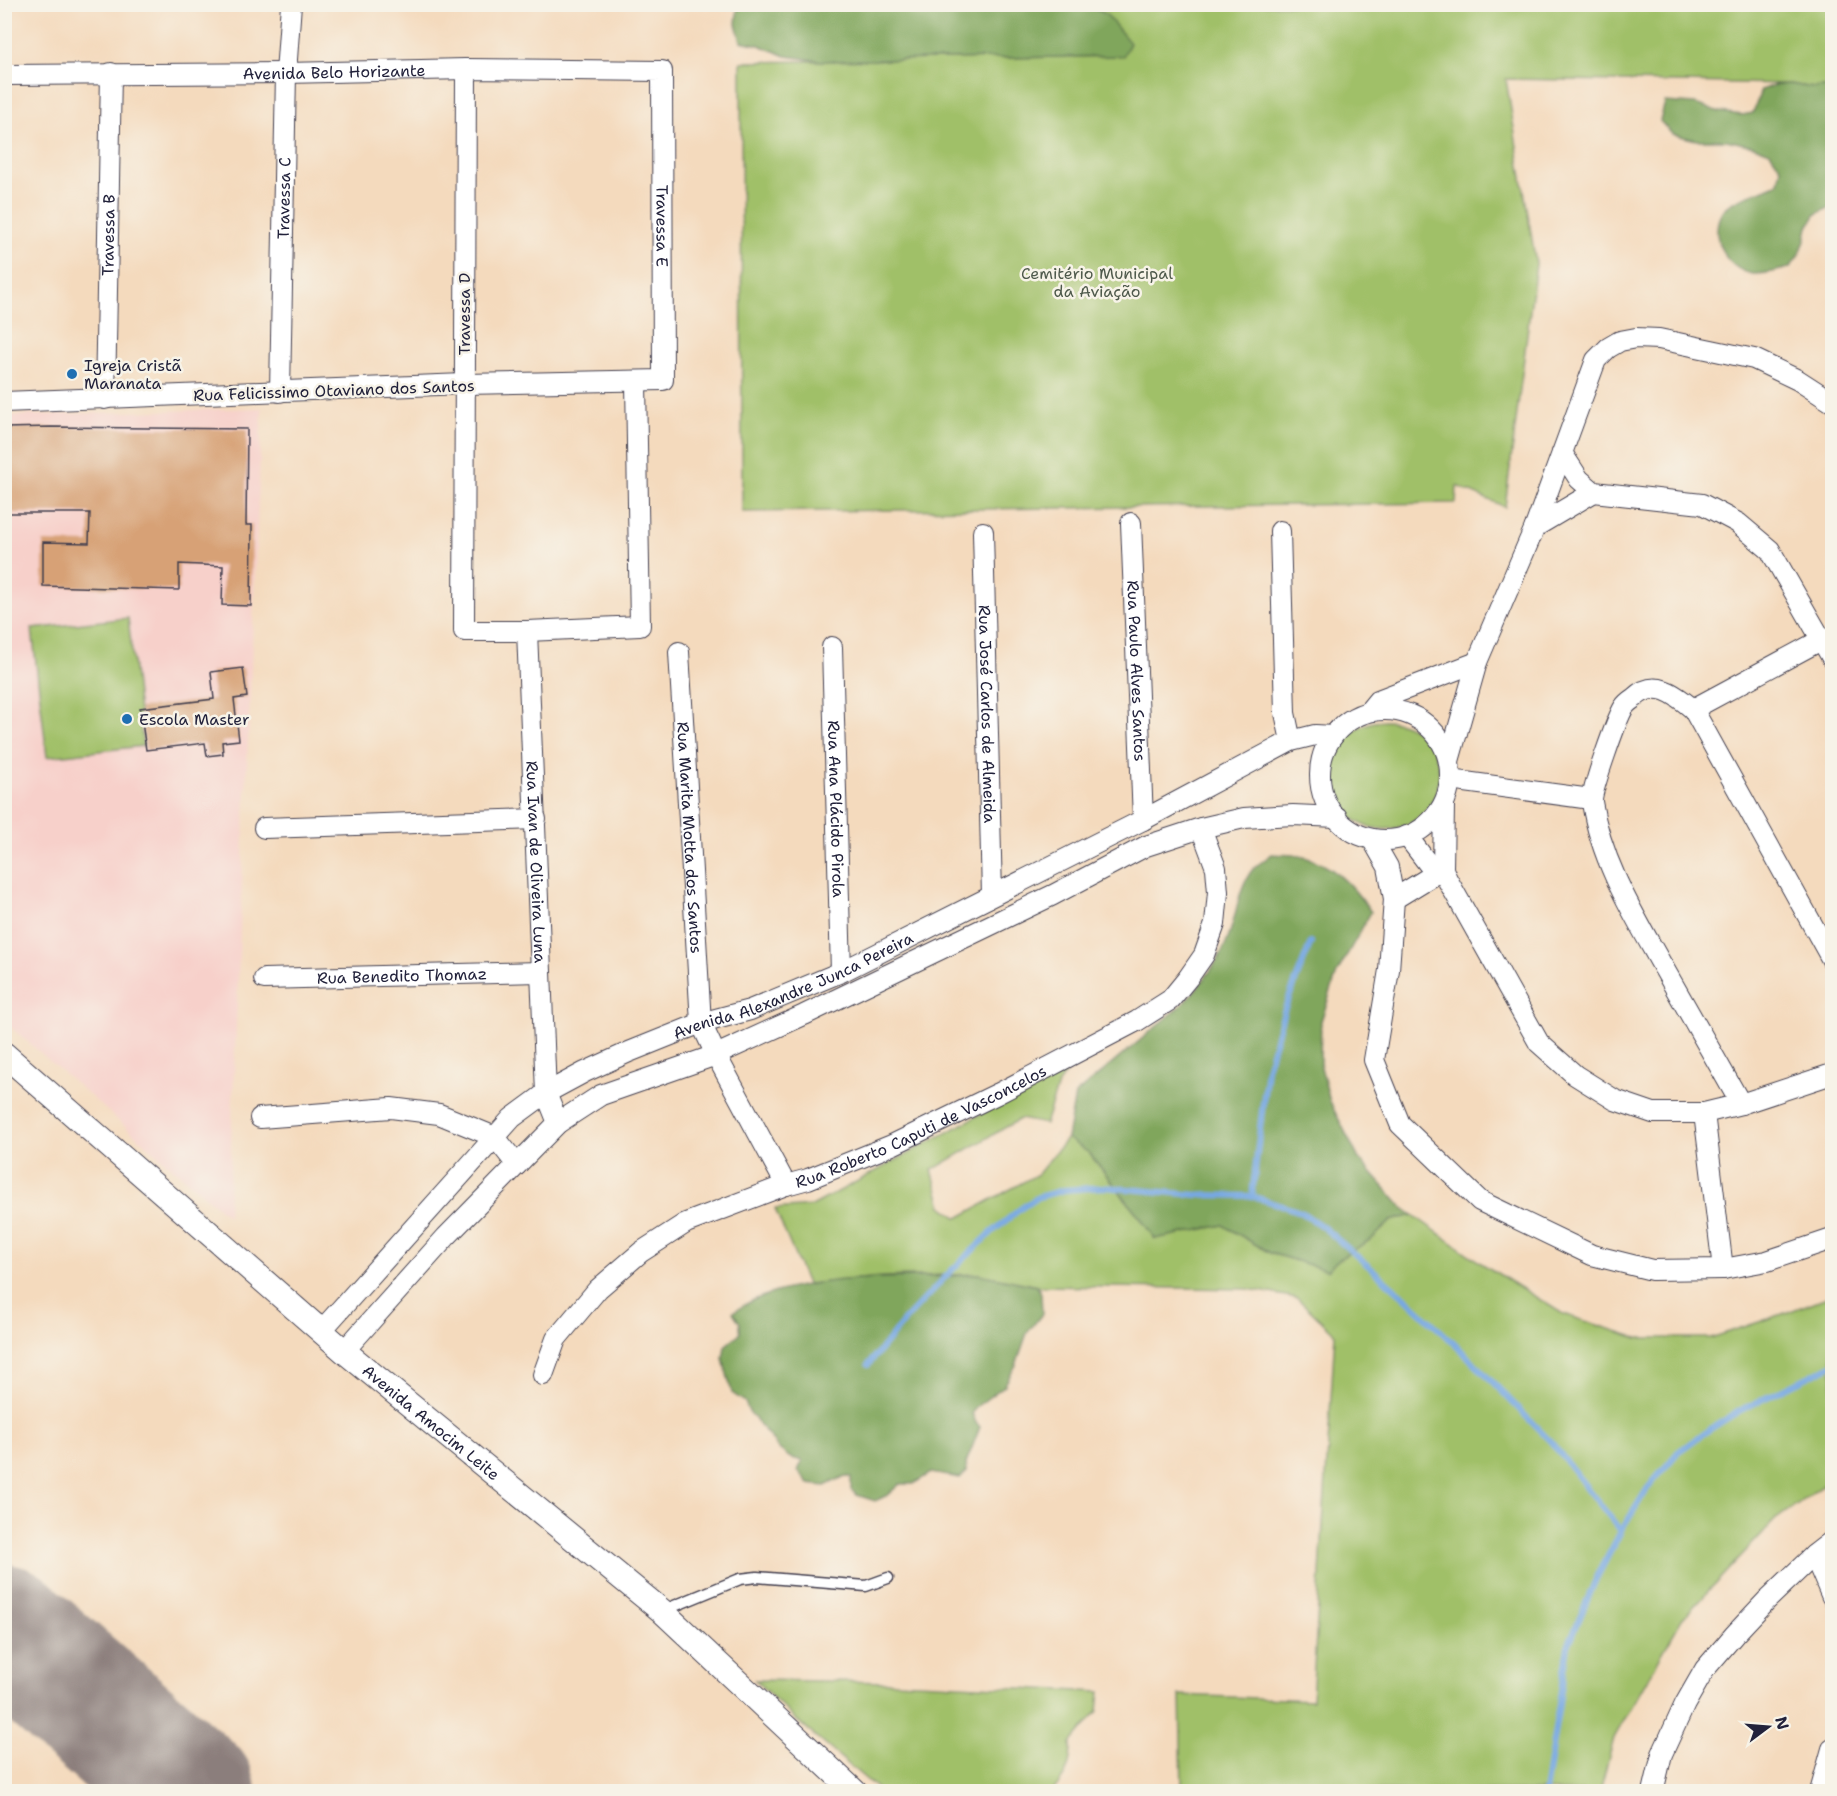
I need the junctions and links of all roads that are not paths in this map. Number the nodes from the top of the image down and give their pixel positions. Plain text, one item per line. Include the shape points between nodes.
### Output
1 (291, 4) edge
2 (466, 69) junction
3 (662, 71) joint
4 (111, 73) junction
5 (286, 73) junction
6 (4, 75) edge
7 (663, 380) joint
8 (636, 382) junction
9 (464, 384) junction
10 (280, 393) junction
11 (105, 399) junction
12 (4, 402) edge
13 (1833, 402) edge
14 (1562, 453) junction
15 (1594, 492) junction
16 (1131, 523) dead end
17 (1535, 527) junction
18 (1280, 531) dead end
19 (983, 532) dead end
20 (527, 631) junction
21 (1821, 640) junction
22 (832, 647) dead end
23 (679, 652) dead end
24 (1833, 658) edge
25 (1477, 662) junction
26 (1693, 709) junction
27 (1370, 711) junction
28 (1333, 736) junction
29 (1291, 741) junction
30 (1449, 761) junction
31 (1450, 780) junction
32 (1591, 799) junction
33 (1444, 804) junction
34 (1336, 818) junction
35 (536, 819) junction
36 (1143, 820) junction
37 (264, 828) dead end
38 (1201, 828) junction
39 (1407, 836) junction
40 (1372, 839) junction
41 (1440, 871) junction
42 (992, 895) junction
43 (1394, 899) junction
44 (1833, 960) edge
45 (540, 972) junction
46 (841, 972) junction
47 (264, 979) dead end
48 (701, 1023) junction
49 (4, 1054) edge
50 (716, 1055) junction
51 (1833, 1074) edge
52 (546, 1093) junction
53 (1741, 1104) junction
54 (1704, 1113) junction
55 (260, 1118) dead end
56 (558, 1123) junction
57 (495, 1137) junction
58 (516, 1165) junction
59 (786, 1185) junction
60 (1833, 1239) edge
61 (1723, 1269) junction
62 (321, 1332) junction
63 (344, 1351) junction
64 (543, 1375) dead end
65 (1833, 1541) edge
66 (1814, 1555) junction
67 (888, 1578) dead end
68 (1833, 1597) edge
69 (662, 1611) junction
70 (1833, 1749) edge
71 (855, 1791) edge
72 (1653, 1791) edge
73 (1820, 1791) edge

1 - 5 street, Travessa C
2 - 3 street, Avenida Belo Horizante
2 - 5 street, Avenida Belo Horizante
2 - 9 street, Travessa D
3 - 7 street, Travessa E
4 - 5 street, Avenida Belo Horizante
4 - 6 street, Avenida Belo Horizante
4 - 11 street, Travessa B
5 - 10 street, Travessa C
7 - 8 street, Rua Felicissimo Otaviano dos Santos
8 - 9 street, Rua Felicissimo Otaviano dos Santos
8 - 20 street via 640,626
9 - 10 street, Rua Felicissimo Otaviano dos Santos
9 - 20 street, Travessa D via 464,631
10 - 11 street, Rua Felicissimo Otaviano dos Santos
11 - 12 street, Rua Felicissimo Otaviano dos Santos
13 - 14 street via 1754,359 1659,339 1620,341 1596,360
14 - 15 street via 1575,474
14 - 17 street
15 - 17 street
15 - 21 street via 1702,504 1738,523 1770,550
16 - 36 street, Rua Paulo Alves Santos
17 - 25 street
18 - 29 street via 1285,713
19 - 42 street, Rua José Carlos de Almeida
20 - 35 street, Rua Ivan de Oliveira Luna
21 - 24 street
21 - 26 street
22 - 46 street, Rua Ana Plácido Pirola
23 - 48 street, Rua Marita Motta dos Santos
25 - 27 street via 1378,700
25 - 30 street
26 - 32 street via 1667,690 1655,688 1639,693 1624,707 1617,722
26 - 44 street
27 - 28 street via 1343,725
27 - 30 street via 1399,711 1419,720 1436,734
28 - 29 street, Avenida Alexandre Junca Pereira via 1315,735
28 - 34 street via 1320,777
29 - 36 street, Avenida Alexandre Junca Pereira
30 - 31 street
31 - 32 street
31 - 33 street
32 - 53 street via 1614,876
33 - 39 street via 1425,826
33 - 41 street
34 - 38 street, Avenida Alexandre Junca Pereira via 1293,814 1244,818
34 - 40 street
35 - 37 street
35 - 45 street, Rua Ivan de Oliveira Luna
36 - 42 street, Avenida Alexandre Junca Pereira
38 - 50 street, Avenida Alexandre Junca Pereira via 1146,846 1053,895
38 - 59 street, Rua Roberto Caputi de Vasconcelos via 1216,868 1215,924 1204,955 1170,1000 999,1094 892,1145
39 - 40 street
39 - 41 street
40 - 43 street via 1388,867
41 - 43 street
41 - 54 street via 1539,1043 1575,1075 1615,1100 1653,1113
42 - 46 street, Avenida Alexandre Junca Pereira
43 - 61 street via 1389,970 1374,1060 1400,1124 1480,1201 1592,1256 1652,1270
45 - 47 street, Rua Benedito Thomaz
45 - 52 street, Rua Ivan de Oliveira Luna
46 - 48 street, Avenida Alexandre Junca Pereira via 750,1010
48 - 50 street
48 - 52 street, Avenida Alexandre Junca Pereira
49 - 62 street, Avenida Amocim Leite
50 - 56 street, Avenida Alexandre Junca Pereira via 601,1095
50 - 59 street
51 - 53 street
52 - 56 street, Rua Ivan de Oliveira Luna
52 - 57 street, Avenida Alexandre Junca Pereira via 512,1118
53 - 54 street
54 - 61 street
55 - 57 street via 391,1108 439,1114
56 - 58 street, Avenida Alexandre Junca Pereira
57 - 58 street
57 - 62 street, Avenida Alexandre Junca Pereira
58 - 63 street, Avenida Alexandre Junca Pereira
59 - 64 street, Rua Roberto Caputi de Vasconcelos via 686,1223 641,1252 598,1289 556,1339
60 - 61 street via 1767,1261
62 - 63 street, Avenida Amocim Leite
63 - 69 street, Avenida Amocim Leite
65 - 66 street
66 - 68 street
66 - 72 street via 1734,1634 1705,1669 1662,1754
67 - 69 lane via 866,1586 740,1579
69 - 71 street, Avenida Amocim Leite
70 - 73 street

